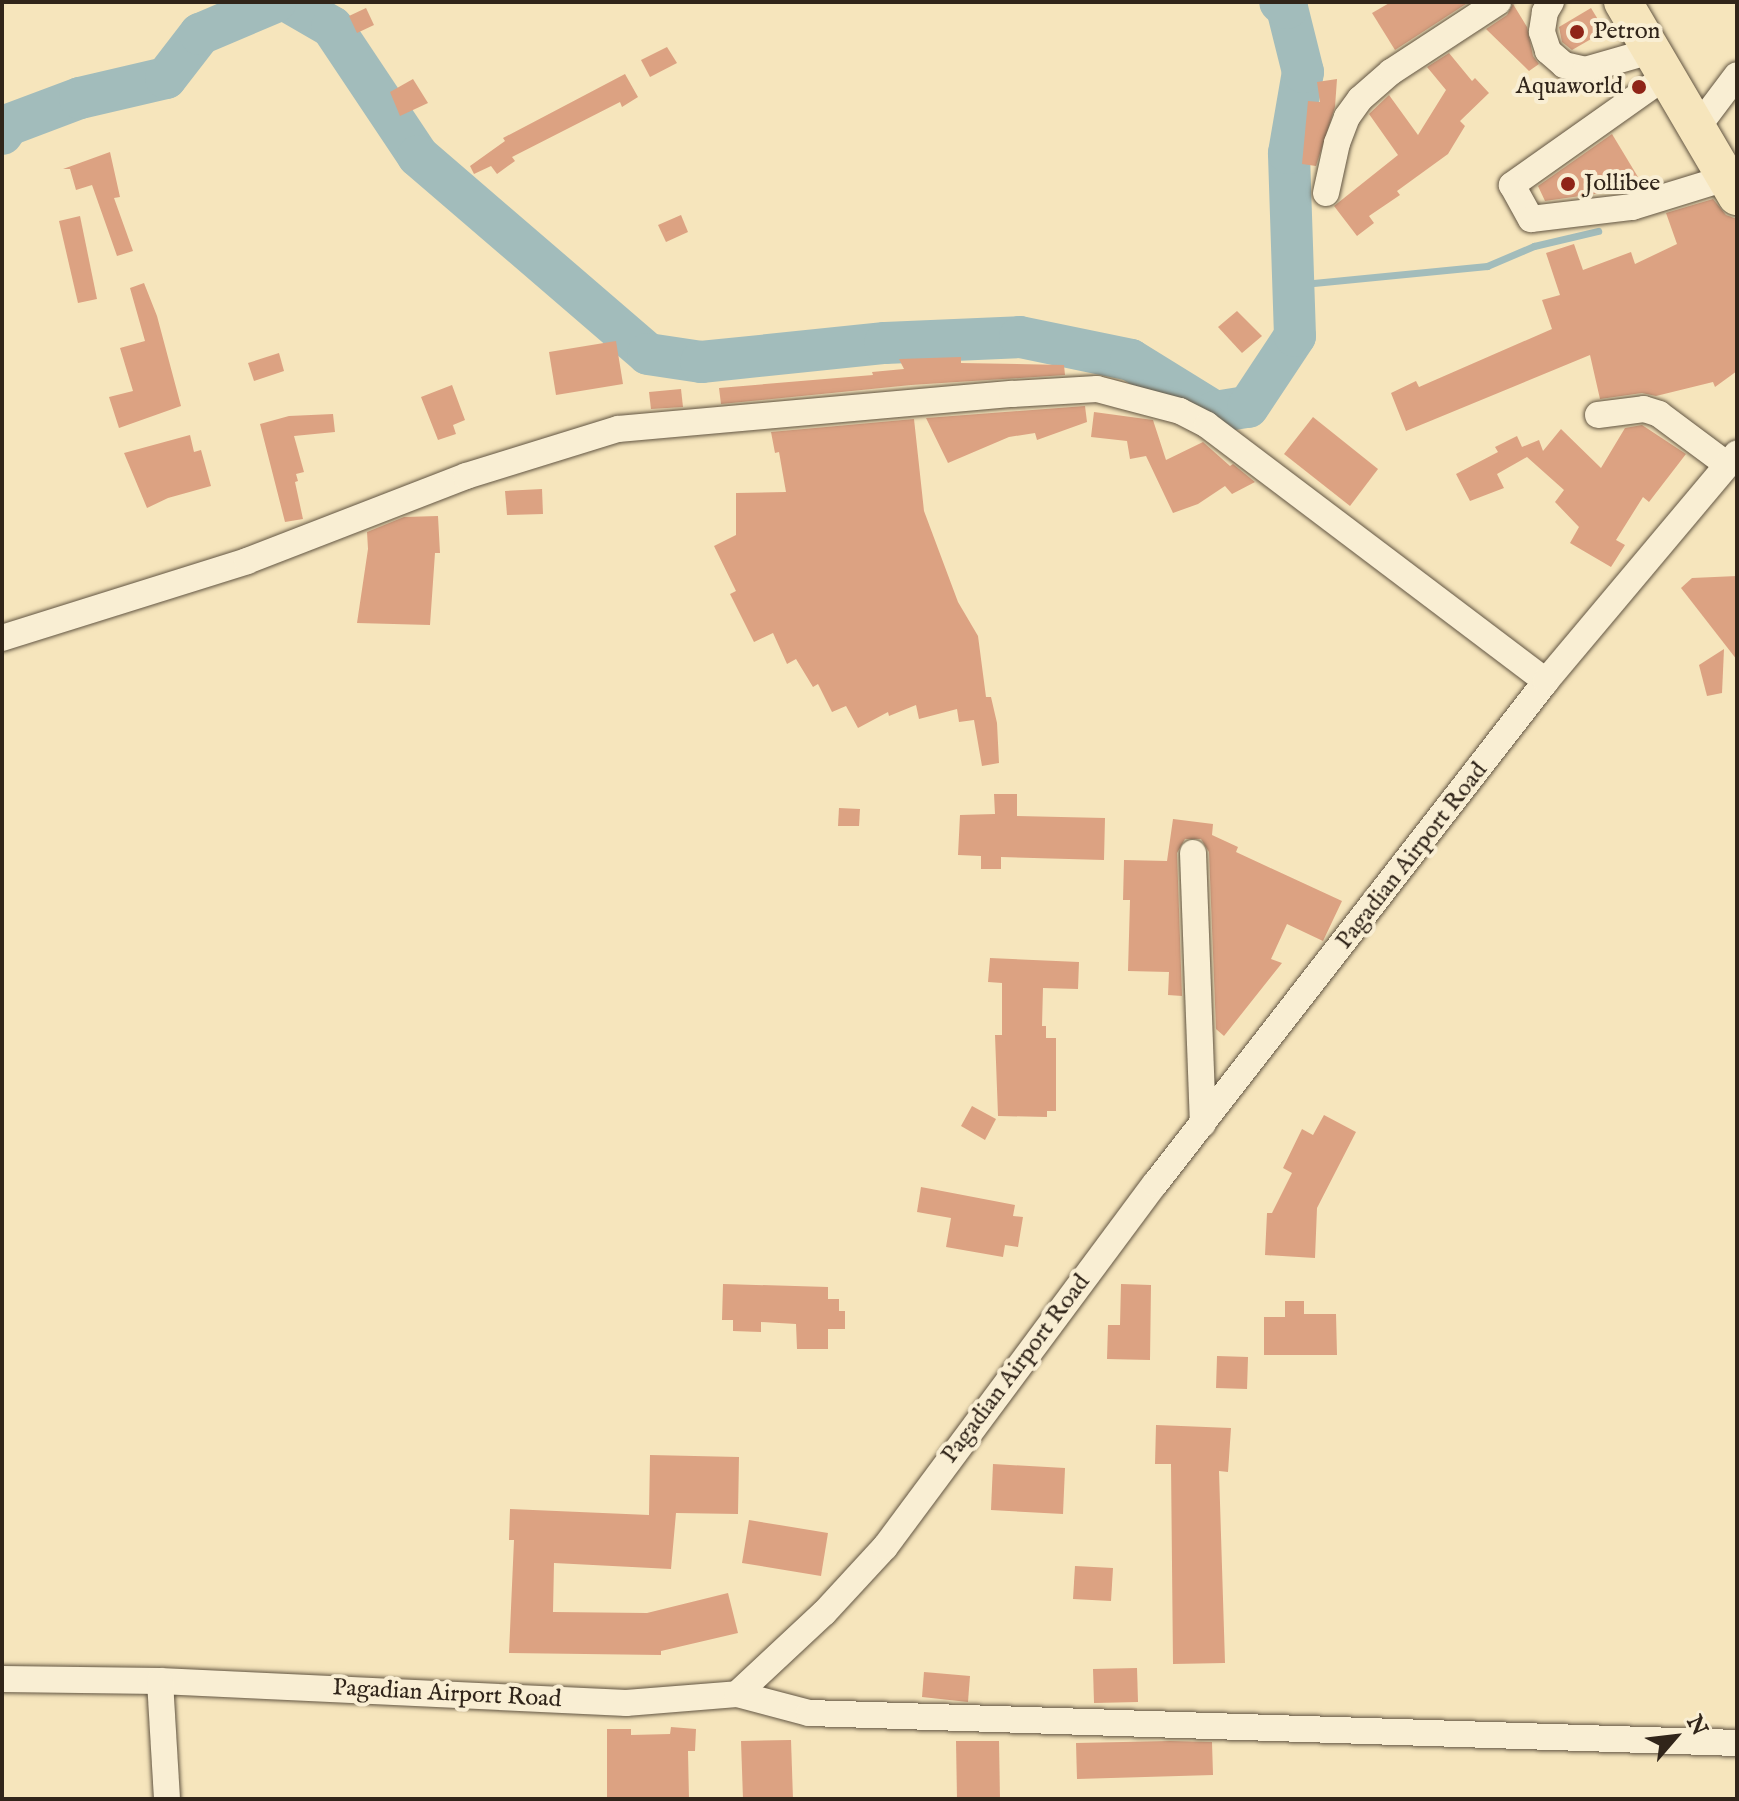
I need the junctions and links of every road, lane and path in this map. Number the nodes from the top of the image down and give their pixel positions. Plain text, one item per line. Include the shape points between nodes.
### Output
1 (1498, 2) edge
2 (1551, 2) edge
3 (1623, 2) edge
4 (1659, 64) junction
5 (1737, 75) edge
6 (1697, 128) junction
7 (1731, 187) edge
8 (1326, 193) dead end
9 (1598, 415) dead end
10 (1732, 458) edge
11 (2, 638) edge
12 (1546, 681) junction
13 (1193, 853) dead end
14 (1203, 1124) junction
15 (2, 1679) edge
16 (160, 1681) junction
17 (737, 1694) junction
18 (1737, 1743) edge
19 (167, 1799) edge

1 - 8 street via 1391,72 1360,99 1337,143
2 - 4 street via 1542,32 1548,51 1564,65 1585,70
3 - 4 highway
4 - 6 highway
4 - 7 street via 1512,185 1531,219 1632,207
5 - 6 street
6 - 7 highway
9 - 10 street via 1644,409
10 - 12 street, Pagadian Airport Road
11 - 12 street via 247,561 466,476 618,429 1097,389 1180,411 1207,425
12 - 14 street, Pagadian Airport Road
13 - 14 street
14 - 17 street, Pagadian Airport Road via 885,1547
15 - 16 street, Pagadian Airport Road
16 - 17 street, Pagadian Airport Road via 626,1703
16 - 19 street
17 - 18 street via 809,1713

